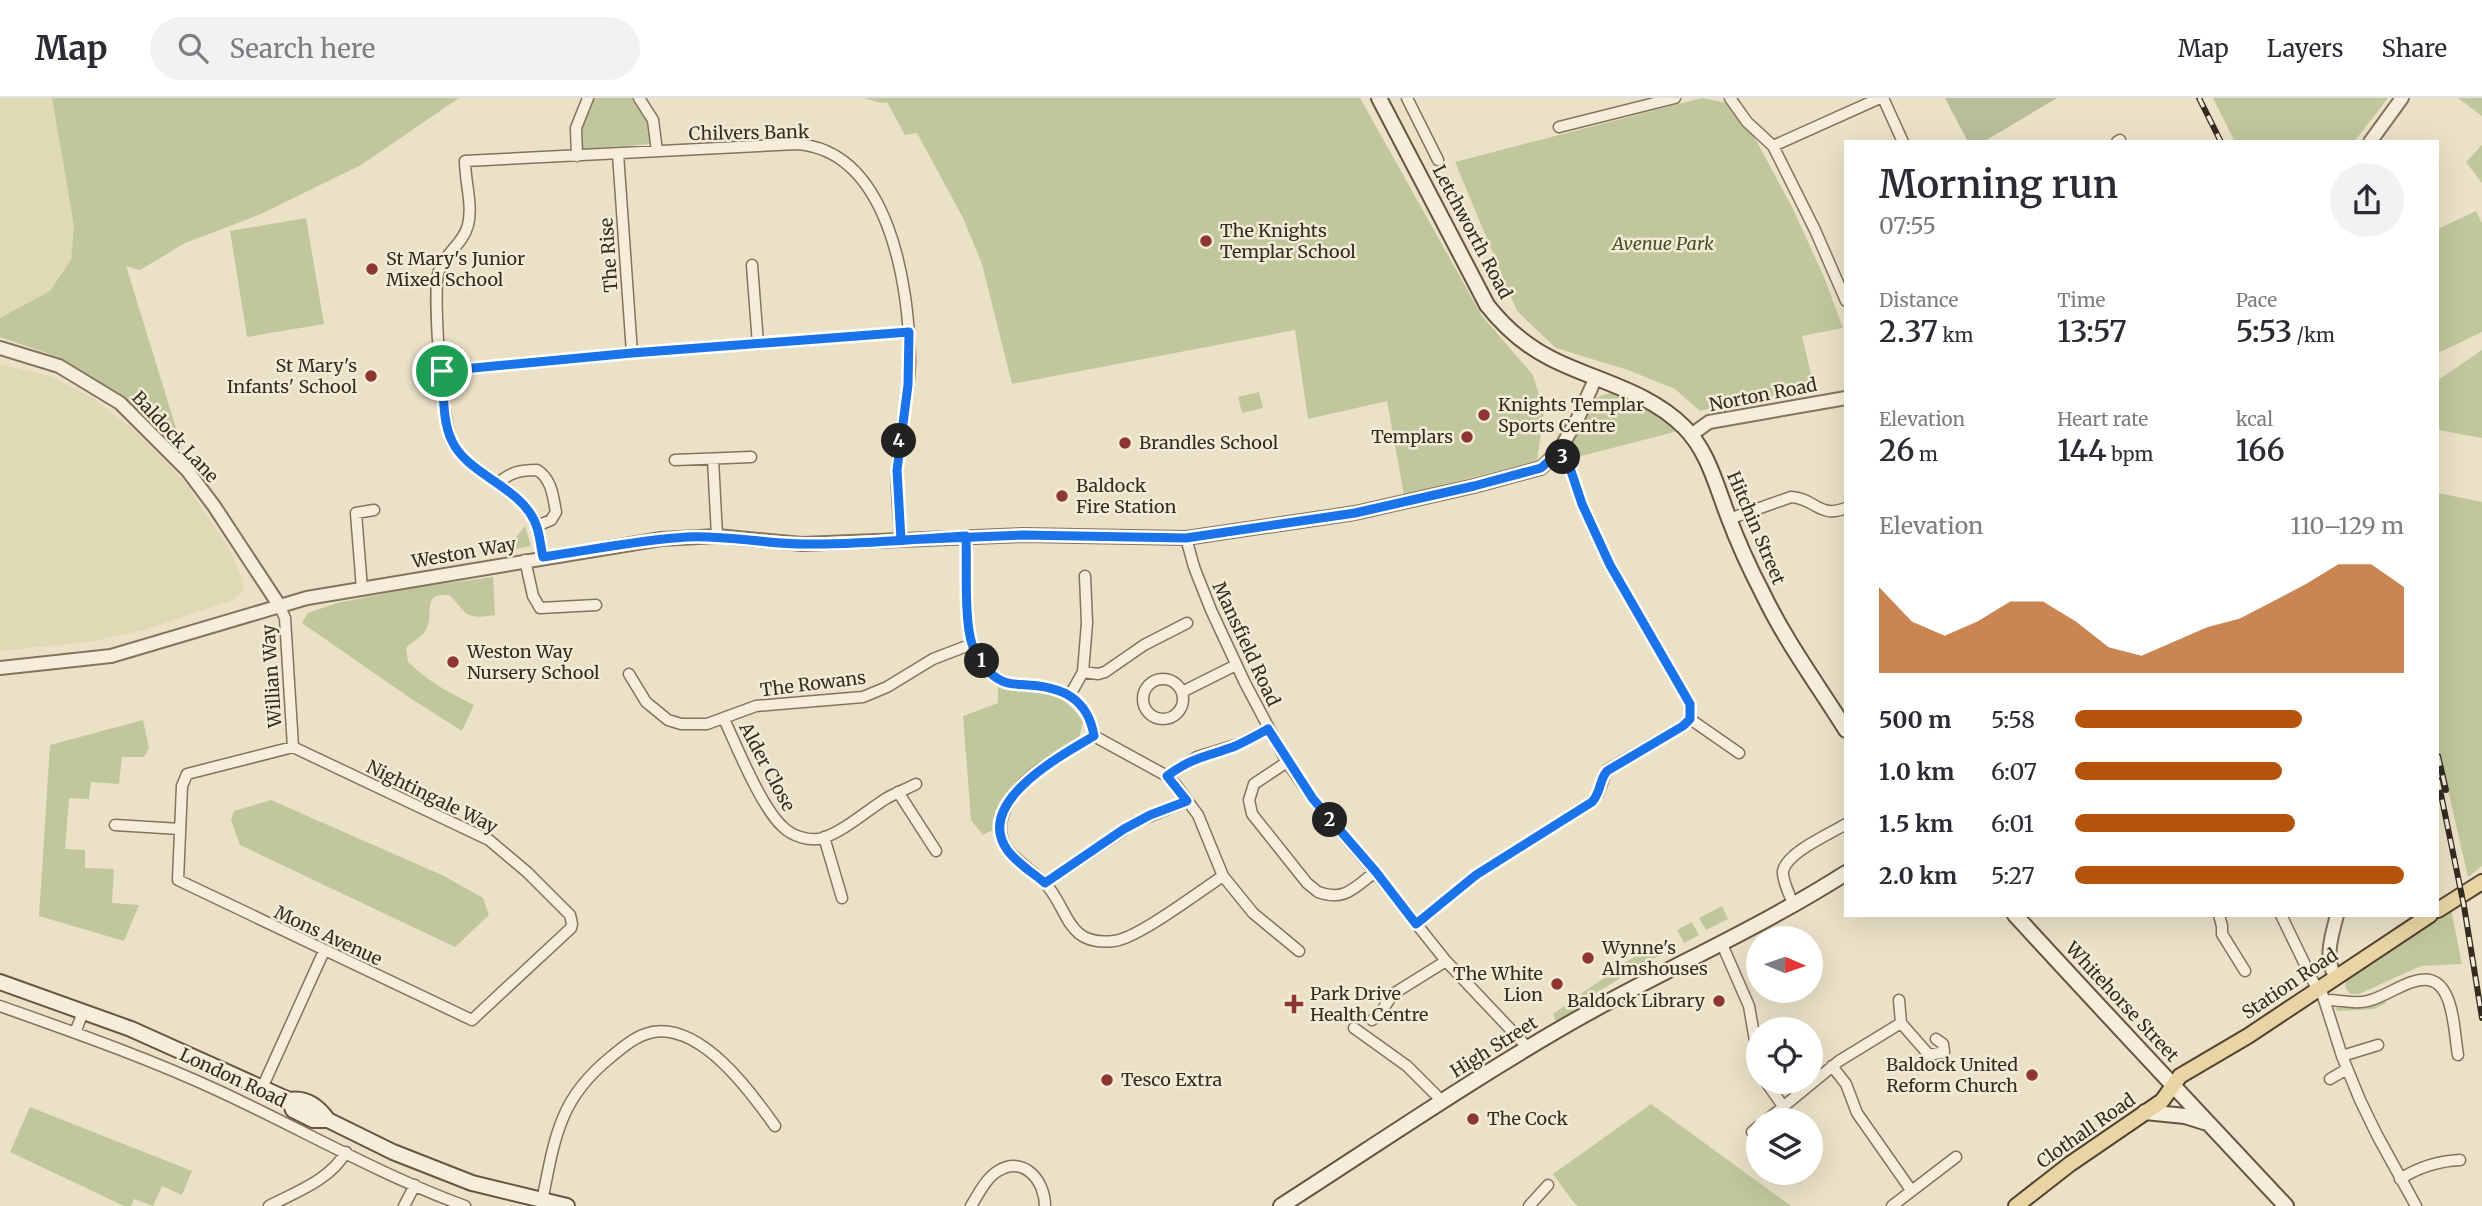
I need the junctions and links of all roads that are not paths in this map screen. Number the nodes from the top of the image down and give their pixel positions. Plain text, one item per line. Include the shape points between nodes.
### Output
1 (588, 98) edge
2 (639, 98) edge
3 (1378, 98) edge
4 (1407, 98) edge
5 (1675, 98) edge
6 (1730, 98) edge
7 (1881, 98) edge
8 (2402, 98) edge
9 (1559, 127) dead end
10 (1902, 140) edge
11 (2371, 140) edge
12 (1773, 146) junction
13 (657, 151) junction
14 (618, 154) junction
15 (578, 156) junction
16 (1438, 160) dead end
17 (752, 265) dead end
18 (1844, 295) edge
19 (909, 332) junction
20 (758, 344) junction
21 (0, 348) edge
22 (632, 353) junction
23 (442, 371) junction
24 (1596, 377) junction
25 (1844, 397) edge
26 (1691, 435) junction
27 (1559, 452) junction
28 (751, 457) dead end
29 (713, 458) junction
30 (675, 460) dead end
31 (499, 484) junction
32 (1844, 508) edge
33 (374, 510) dead end
34 (1729, 519) junction
35 (537, 526) junction
36 (717, 536) junction
37 (966, 536) junction
38 (1186, 538) junction
39 (901, 540) junction
40 (543, 557) junction
41 (525, 561) junction
42 (1085, 576) dead end
43 (362, 589) junction
44 (279, 605) junction
45 (596, 605) dead end
46 (1186, 623) dead end
47 (972, 644) junction
48 (1236, 665) junction
49 (0, 668) edge
50 (1083, 672) junction
51 (629, 674) dead end
52 (1182, 692) junction
53 (1070, 695) junction
54 (724, 719) junction
55 (1690, 719) junction
56 (1844, 727) edge
57 (1268, 729) junction
58 (1094, 736) junction
59 (293, 747) junction
60 (1739, 753) dead end
61 (1287, 762) junction
62 (1167, 776) junction
63 (916, 784) dead end
64 (898, 792) junction
65 (1187, 801) junction
66 (115, 825) dead end
67 (1844, 825) edge
68 (180, 829) junction
69 (824, 837) junction
70 (936, 851) dead end
71 (1376, 872) junction
72 (1844, 874) edge
73 (1223, 876) junction
74 (2482, 882) edge
75 (1045, 883) junction
76 (842, 898) dead end
77 (1793, 904) junction
78 (2439, 909) edge
79 (2017, 917) edge
80 (2220, 917) edge
81 (2282, 917) edge
82 (2337, 917) edge
83 (2427, 917) edge
84 (1416, 924) junction
85 (1721, 942) junction
86 (324, 951) junction
87 (1299, 951) dead end
88 (1446, 961) junction
89 (2245, 971) dead end
90 (2335, 976) junction
91 (0, 982) edge
92 (2321, 994) junction
93 (1899, 1000) dead end
94 (0, 1006) edge
95 (83, 1012) junction
96 (1751, 1017) edge
97 (472, 1020) joint
98 (1372, 1020) dead end
99 (1901, 1023) junction
100 (1354, 1028) dead end
101 (75, 1033) junction
102 (1937, 1039) dead end
103 (2378, 1045) dead end
104 (1529, 1049) junction
105 (2458, 1055) dead end
106 (2342, 1056) junction
107 (1832, 1066) junction
108 (2347, 1069) junction
109 (2330, 1079) dead end
110 (2173, 1083) junction
111 (262, 1088) junction
112 (1774, 1094) edge
113 (1443, 1102) junction
114 (1783, 1106) junction
115 (1781, 1108) edge
116 (2145, 1112) junction
117 (775, 1126) dead end
118 (2212, 1126) junction
119 (380, 1146) junction
120 (346, 1152) junction
121 (1956, 1157) dead end
122 (2459, 1160) dead end
123 (372, 1164) junction
124 (2400, 1179) junction
125 (415, 1185) junction
126 (1548, 1185) dead end
127 (1911, 1190) junction
128 (542, 1201) junction
129 (269, 1206) edge
130 (404, 1206) edge
131 (465, 1206) edge
132 (564, 1206) edge
133 (971, 1206) edge
134 (1045, 1206) edge
135 (1281, 1206) edge
136 (1529, 1206) edge
137 (1892, 1206) edge
138 (2016, 1206) edge
139 (2286, 1206) edge
140 (2416, 1206) edge

1 - 15 street via 576,128
2 - 13 street via 653,120
3 - 24 main road, Letchworth Road via 1493,312 1531,347
4 - 16 street, Letchworth Road
5 - 9 street
6 - 12 street
7 - 10 street
7 - 12 street
8 - 11 street
12 - 18 street
13 - 14 street, Chilvers Bank
13 - 19 street, Chilvers Bank via 797,144 828,152 858,176 881,212 902,271
14 - 15 street, Chilvers Bank
14 - 22 street, The Rise
15 - 23 street, Chilvers Bank via 465,161 469,222 441,267 436,287
17 - 20 street
19 - 20 street
19 - 39 street, Chilvers Bank via 908,385 897,470
20 - 22 street
21 - 44 street, Baldock Lane via 59,366 120,403 187,470
22 - 23 street
23 - 31 street via 453,444
24 - 26 main road, Hitchin Street via 1652,402
24 - 27 street, Weston Way
25 - 26 street, Norton Road via 1709,422
26 - 34 main road, Hitchin Street via 1705,457
27 - 38 street, Weston Way via 1541,468 1474,486 1355,513
27 - 55 street via 1568,462 1610,565 1690,704
28 - 29 street
29 - 30 street
29 - 36 street
31 - 35 street via 522,504
31 - 35 street via 517,471 537,470 545,477 556,512
32 - 34 street via 1827,512 1791,497
33 - 43 street via 356,513
34 - 56 main road, Hitchin Street via 1775,619
35 - 40 street
36 - 39 street, Weston Way via 802,544
36 - 40 street, Weston Way via 661,539
37 - 38 street, Weston Way
37 - 39 street, Weston Way
37 - 47 street
38 - 48 street, Mansfield Road
40 - 41 street, Weston Way
41 - 43 street, Weston Way
41 - 45 street via 540,608
42 - 50 street
43 - 44 street, Weston Way
44 - 49 street, Weston Way via 111,656
44 - 59 street, Willian Way via 285,618
46 - 50 street via 1105,672
47 - 53 street via 985,668 1000,680
47 - 54 street, The Rowans via 933,659 863,697 756,706
48 - 52 street
48 - 57 street, Mansfield Road
50 - 53 street
51 - 54 street, The Rowans via 646,702 668,720 693,725
52 - 52 street via 1182,705 1172,717 1159,719 1145,707 1144,693 1156,681 1170,680
53 - 58 street via 1089,717
54 - 69 street, Alder Close via 776,820 795,835
55 - 60 street
55 - 84 street via 1607,771 1592,802 1468,881
57 - 61 street, Mansfield Road
57 - 62 street via 1198,757
58 - 62 street
58 - 75 street via 1032,777 1013,794 1002,817 1000,834 1008,851
59 - 68 street via 187,774
59 - 97 street, Nightingale Way via 489,840 570,915 567,933
61 - 71 street, Mansfield Road
61 - 71 street via 1254,784 1249,807 1256,821 1318,892 1342,896
62 - 65 street
63 - 64 street
64 - 69 street
64 - 70 street
65 - 73 street
65 - 75 street via 1124,829
66 - 68 street
67 - 77 street via 1790,858 1783,871
68 - 86 street, Mons Avenue via 178,880
69 - 76 street
71 - 84 street, Mansfield Road
72 - 77 main road, High Street
73 - 75 street via 1134,935 1103,942 1088,939 1073,928
73 - 87 street via 1253,913
74 - 78 main road
77 - 85 main road, High Street
79 - 110 main road, Whitehorse Street
80 - 89 street via 2222,934
81 - 92 street
82 - 90 street via 2329,956
83 - 90 main road, Station Road
84 - 88 street, Mansfield Road
85 - 96 street
85 - 104 main road, High Street
86 - 97 street, Mons Avenue
86 - 111 street
88 - 98 street via 1393,994
88 - 104 street, Mansfield Road
90 - 92 main road, Station Road
91 - 95 main road, London Road
92 - 105 street via 2351,1003 2366,1002 2414,981 2441,985 2448,993
92 - 106 street
92 - 110 main road, Station Road
93 - 99 street
94 - 101 street, London Road
95 - 101 street
95 - 111 main road, London Road
99 - 102 street via 1929,1055 1944,1052
99 - 107 street
100 - 113 street via 1407,1066
101 - 120 street, London Road via 217,1090
103 - 106 street
104 - 113 main road, High Street
106 - 108 street
107 - 114 street
107 - 127 street via 1846,1084 1857,1113
108 - 109 street
108 - 124 street
110 - 116 main road, Clothall Road via 2162,1101
110 - 118 main road, Whitehorse Street
111 - 119 main road, London Road via 289,1100 299,1098 319,1108 328,1120
112 - 114 street
113 - 135 main road, High Street
114 - 115 street
116 - 118 main road via 2185,1116
116 - 138 main road, Clothall Road
117 - 128 street via 748,1088 702,1046 666,1032 645,1034 597,1069 571,1102 557,1134
118 - 139 main road, Whitehorse Street
119 - 123 street
119 - 128 main road, London Road via 472,1183
120 - 123 street, London Road
120 - 129 street via 323,1177
121 - 127 street
122 - 124 street via 2424,1166
123 - 125 street, London Road
124 - 140 street
125 - 130 street
125 - 131 street, London Road
126 - 136 street
127 - 137 street
128 - 132 main road, London Road
133 - 134 street via 996,1172 1019,1166 1031,1171

